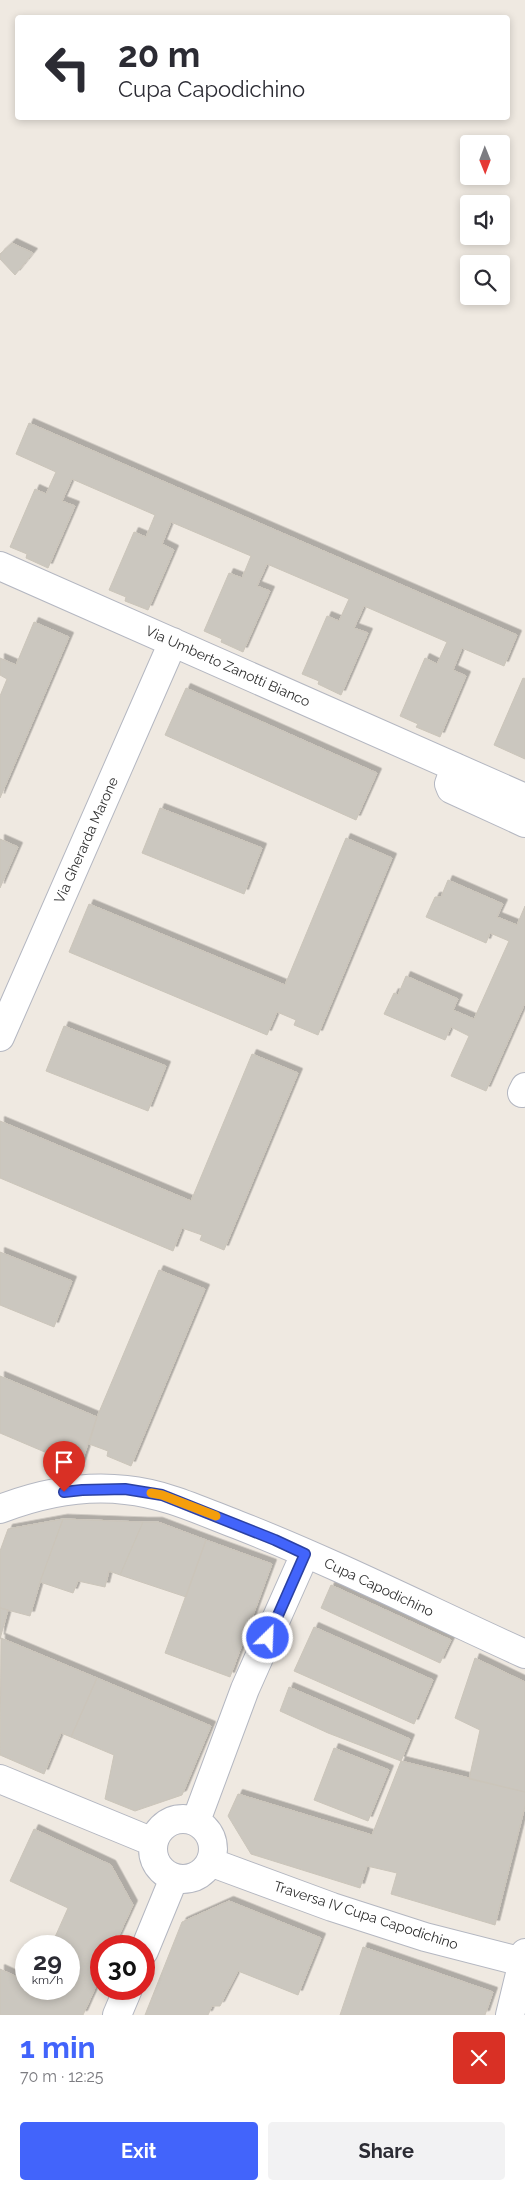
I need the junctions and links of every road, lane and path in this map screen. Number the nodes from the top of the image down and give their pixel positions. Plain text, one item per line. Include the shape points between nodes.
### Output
1 (0, 566) edge
2 (173, 642) junction
3 (455, 767) junction
4 (525, 798) edge
5 (525, 822) edge
6 (0, 1038) edge
7 (0, 1509) edge
8 (305, 1554) junction
9 (525, 1654) edge
10 (0, 1779) edge
11 (196, 1821) junction
12 (153, 1842) junction
13 (210, 1862) junction
14 (174, 1878) junction
15 (150, 1935) edge
16 (524, 1957) edge
17 (123, 2000) edge
18 (117, 2015) edge
19 (510, 2015) edge

1 - 2 street, Via Umberto Zanotti Bianco
2 - 3 street, Via Umberto Zanotti Bianco
2 - 6 street, Via Gherarda Marone
3 - 4 street, Via Umberto Zanotti Bianco
3 - 5 street via 449,784 451,789
7 - 8 street, Cupa Capodichino via 47,1494 125,1489 162,1495
8 - 9 street, Cupa Capodichino
8 - 11 street via 245,1689
10 - 12 street
11 - 12 street via 188,1818 169,1822 162,1826
11 - 13 street via 204,1827 213,1843
12 - 14 street via 154,1860 159,1868
13 - 14 street via 195,1877
13 - 16 street, Traversa IV Cupa Capodichino via 425,1937
14 - 15 street
16 - 19 street
17 - 18 street

